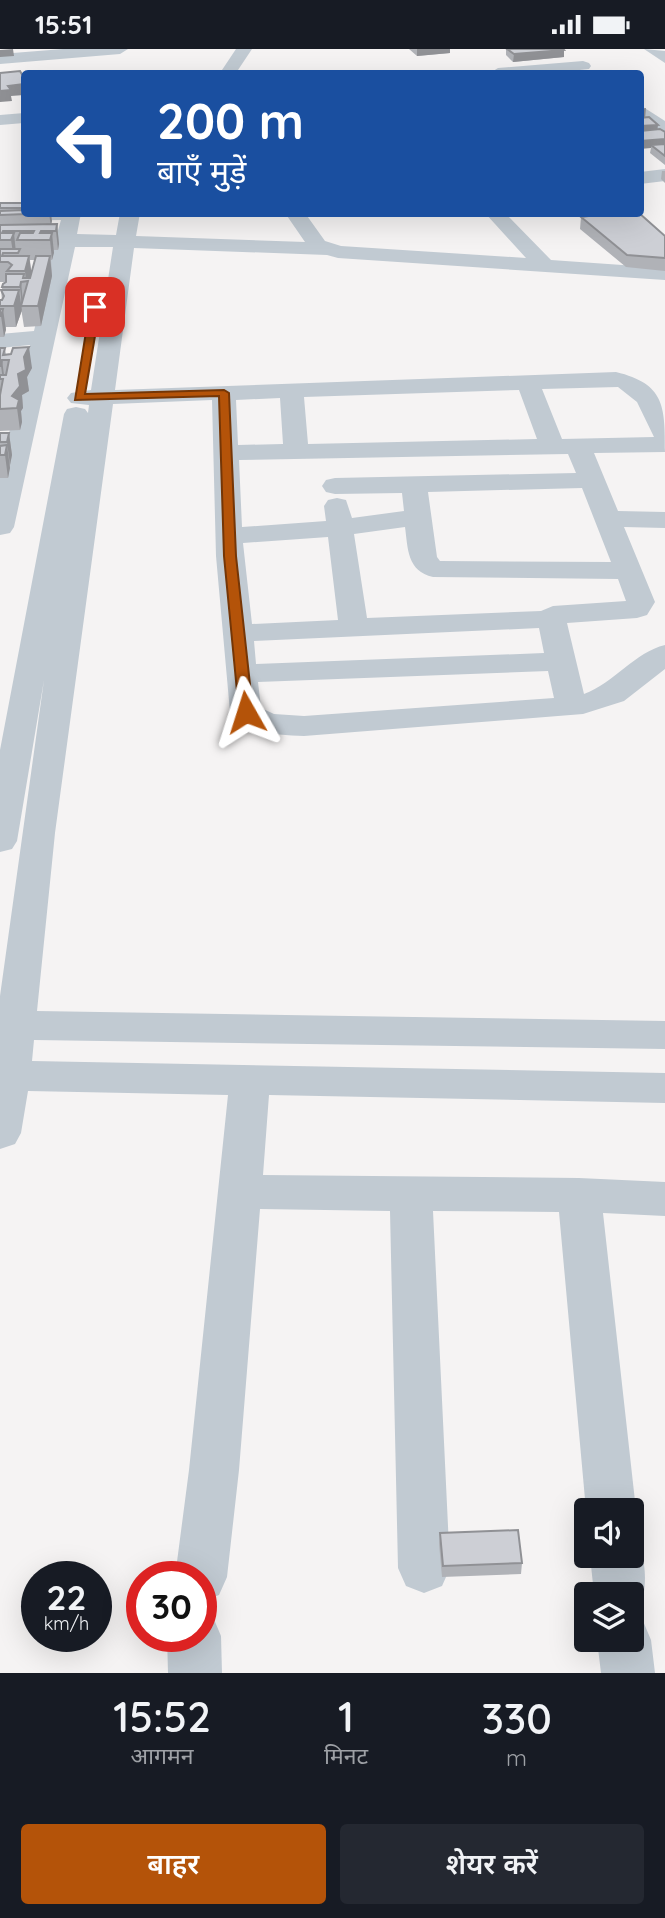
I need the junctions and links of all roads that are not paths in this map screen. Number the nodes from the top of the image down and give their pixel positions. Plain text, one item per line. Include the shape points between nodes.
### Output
1 (120, 49) edge
2 (244, 49) edge
3 (561, 49) edge
4 (652, 49) edge
5 (665, 58) edge
6 (0, 59) edge
7 (230, 70) edge
8 (588, 70) edge
9 (644, 113) edge
10 (21, 118) edge
11 (0, 120) edge
12 (665, 129) edge
13 (665, 176) edge
14 (644, 178) edge
15 (0, 215) edge
16 (21, 215) edge
17 (72, 217) edge
18 (114, 217) edge
19 (297, 217) edge
20 (498, 217) edge
21 (121, 233) edge
22 (66, 239) junction
23 (0, 240) edge
24 (328, 249) junction
25 (60, 264) junction
26 (543, 264) junction
27 (36, 265) edge
28 (665, 274) edge
29 (0, 341) edge
30 (42, 348) junction
31 (0, 356) edge
32 (528, 383) junction
33 (291, 391) junction
34 (224, 393) junction
35 (90, 398) junction
36 (665, 434) edge
37 (665, 444) edge
38 (565, 446) junction
39 (9, 448) edge
40 (331, 451) junction
41 (296, 452) junction
42 (226, 453) junction
43 (590, 480) junction
44 (414, 485) junction
45 (335, 487) junction
46 (39, 489) edge
47 (417, 517) junction
48 (607, 519) junction
49 (665, 520) edge
50 (0, 527) edge
51 (339, 527) junction
52 (229, 536) junction
53 (480, 571) junction
54 (629, 571) junction
55 (552, 619) junction
56 (502, 621) junction
57 (354, 628) junction
58 (238, 633) junction
59 (665, 653) edge
60 (561, 661) junction
61 (242, 674) junction
62 (571, 706) junction
63 (0, 841) edge
64 (8, 1025) edge
65 (665, 1035) edge
66 (5, 1075) edge
67 (250, 1081) junction
68 (665, 1088) edge
69 (0, 1133) edge
70 (239, 1192) junction
71 (411, 1193) junction
72 (579, 1195) junction
73 (665, 1199) edge
74 (610, 1498) edge
75 (203, 1561) edge
76 (424, 1569) dead end
77 (192, 1652) edge
78 (625, 1652) edge
79 (195, 1673) edge
80 (628, 1673) edge

1 - 6 street
2 - 7 street
3 - 8 street
4 - 5 street
9 - 12 street
10 - 11 street
13 - 14 street
15 - 16 street
17 - 22 street
18 - 21 street
19 - 24 street via 318,245
20 - 26 street
21 - 22 street
21 - 24 street
21 - 35 street
22 - 23 street
22 - 25 street
24 - 26 street
25 - 27 street
25 - 30 street
26 - 28 street
29 - 30 street
30 - 31 street
30 - 39 street
32 - 33 street
32 - 36 street via 628,381 644,392
32 - 38 street
33 - 34 street
33 - 41 street
34 - 35 street
34 - 42 street
35 - 46 street
37 - 38 street
38 - 40 street
38 - 43 street
39 - 46 street
40 - 41 street
40 - 45 street
41 - 42 street
42 - 52 street
43 - 44 street
43 - 48 street
44 - 45 street
44 - 47 street
45 - 51 street
46 - 50 street
46 - 63 street
46 - 64 street via 38,833
47 - 51 street
47 - 53 street via 426,565
48 - 49 street
48 - 54 street
51 - 52 street
51 - 57 street
52 - 58 street
53 - 54 street
53 - 56 street
54 - 55 street via 642,602 637,609 560,613
55 - 56 street
55 - 60 street
56 - 57 street
57 - 58 street
58 - 61 street
59 - 62 street via 613,694
60 - 61 street
60 - 62 street
61 - 62 street via 246,712 271,725
64 - 65 street
64 - 66 street
66 - 67 street
66 - 69 street
67 - 68 street
67 - 70 street
70 - 71 street
70 - 75 street
71 - 72 street
71 - 76 street
72 - 73 street
72 - 74 street
77 - 79 street
78 - 80 street

